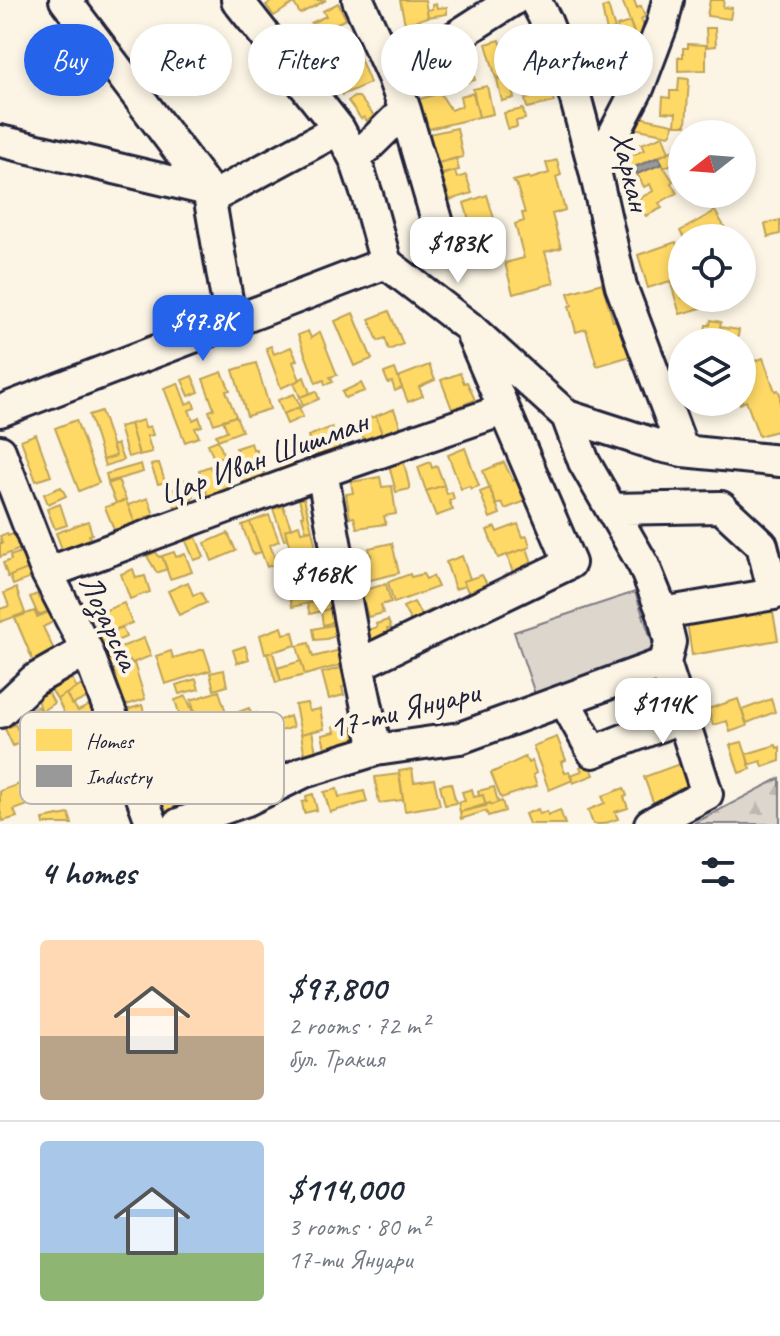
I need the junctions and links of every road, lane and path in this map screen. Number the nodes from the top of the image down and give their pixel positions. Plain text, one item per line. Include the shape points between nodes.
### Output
1 (65, 0) edge
2 (237, 0) edge
3 (358, 0) edge
4 (513, 0) edge
5 (535, 0) edge
6 (668, 0) edge
7 (476, 24) edge
8 (381, 51) edge
9 (400, 96) edge
10 (405, 110) junction
11 (339, 129) junction
12 (0, 141) edge
13 (355, 159) junction
14 (595, 171) junction
15 (208, 189) junction
16 (439, 227) dead end
17 (386, 263) junction
18 (231, 323) junction
19 (469, 327) junction
20 (503, 410) junction
21 (0, 411) edge
22 (567, 416) junction
23 (0, 451) edge
24 (683, 451) junction
25 (780, 461) edge
26 (322, 472) junction
27 (611, 509) junction
28 (47, 573) junction
29 (663, 613) junction
30 (87, 650) junction
31 (665, 663) junction
32 (358, 665) junction
33 (564, 700) junction
34 (0, 712) edge
35 (111, 712) edge
36 (682, 717) junction
37 (376, 750) junction
38 (284, 782) edge
39 (148, 804) edge
40 (231, 804) edge
41 (155, 823) edge
42 (650, 824) edge

1 - 15 street
2 - 11 street
3 - 8 street
4 - 7 street
5 - 14 street, Харкан via 575,96
6 - 14 street via 639,86
9 - 10 street
10 - 13 street
10 - 16 street
11 - 13 street
11 - 15 street via 220,193
12 - 15 street
13 - 17 street
14 - 24 street, Харкан via 621,286
15 - 18 street
17 - 18 street
17 - 19 street
18 - 21 street
19 - 20 street
19 - 22 street
20 - 26 street, Цар Иван Шишман
20 - 32 street via 570,563
22 - 24 street
22 - 27 street via 584,462
23 - 28 street, Лозарска
24 - 25 street
26 - 28 street, Цар Иван Шишман
26 - 32 street
27 - 29 street via 644,566
27 - 29 street via 721,507 762,545 774,594
28 - 30 street, Лозарска
29 - 31 street via 670,642
30 - 34 street via 34,680
30 - 35 street, Лозарска
31 - 33 street, 17-ти Януари
31 - 36 street
32 - 37 street
33 - 36 street via 593,752
33 - 37 street, 17-ти Януари via 460,738
36 - 42 street via 707,794
37 - 38 street, 17-ти Януари
39 - 41 street, Лозарска
40 - 41 street, 17-ти Януари

